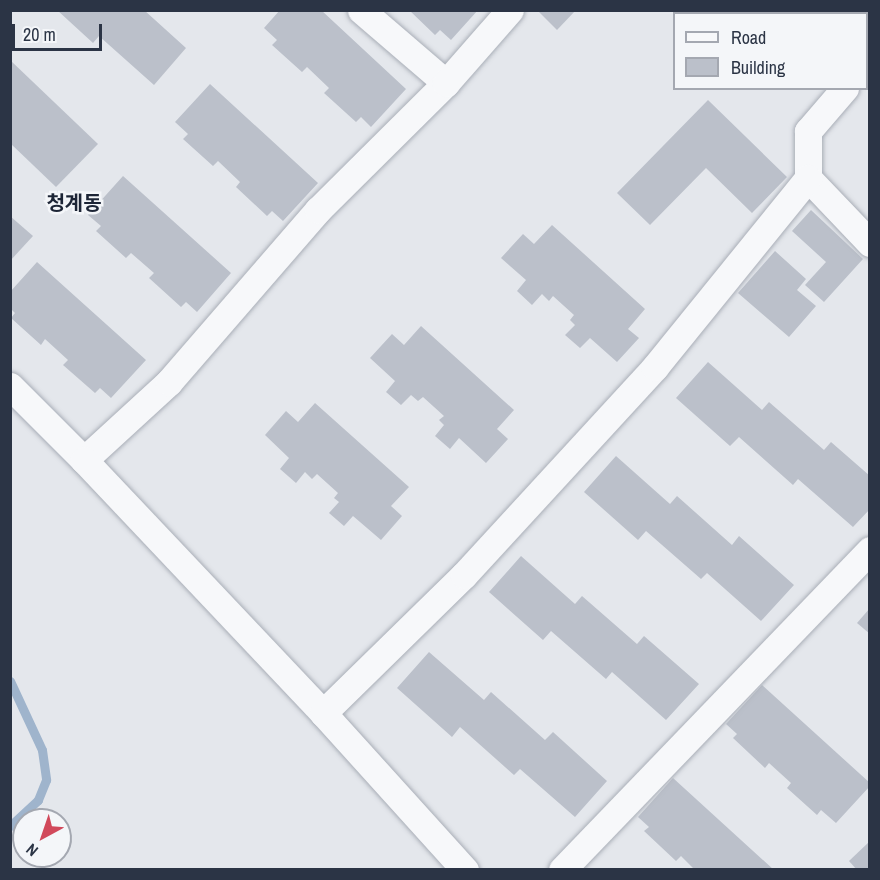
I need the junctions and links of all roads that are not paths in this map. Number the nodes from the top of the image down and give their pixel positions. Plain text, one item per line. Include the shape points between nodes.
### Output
1 (361, 10) edge
2 (510, 10) edge
3 (446, 83) junction
4 (843, 90) edge
5 (808, 178) junction
6 (870, 243) edge
7 (10, 386) edge
8 (84, 460) junction
9 (870, 550) edge
10 (323, 713) junction
11 (465, 870) edge
12 (562, 870) edge

1 - 3 street
2 - 3 street
3 - 8 street via 318,210 169,382
4 - 5 street via 808,131
5 - 6 street
5 - 10 street via 654,367 464,575
7 - 8 street
8 - 10 street
9 - 12 street
10 - 11 street

